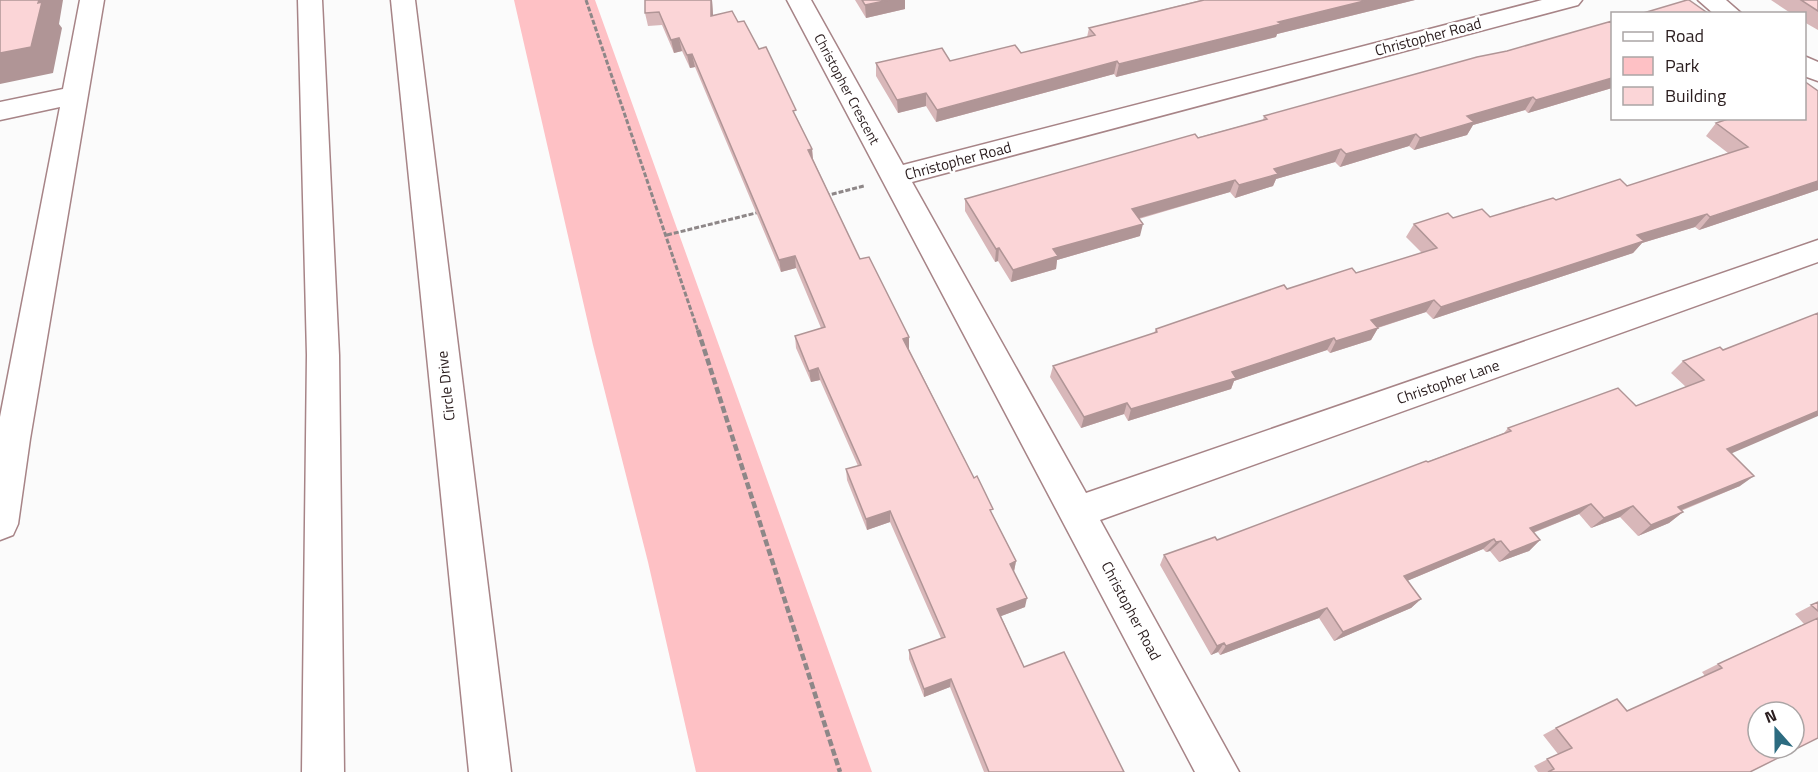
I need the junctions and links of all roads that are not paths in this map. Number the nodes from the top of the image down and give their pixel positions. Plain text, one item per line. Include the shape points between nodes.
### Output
1 (92, 0) edge
2 (310, 0) edge
3 (403, 0) edge
4 (799, 0) edge
5 (1570, 0) edge
6 (1710, 0) edge
7 (1727, 12) edge
8 (76, 95) junction
9 (0, 111) edge
10 (895, 177) junction
11 (1818, 251) edge
12 (6, 440) edge
13 (1078, 512) junction
14 (0, 525) edge
15 (323, 772) edge
16 (490, 772) edge
17 (1218, 772) edge

1 - 8 main road
2 - 15 main road via 323,355
3 - 16 main road, Circle Drive
4 - 10 main road, Christopher Crescent
5 - 10 main road, Christopher Road
6 - 7 main road
8 - 9 main road
8 - 12 main road
10 - 13 main road, Christopher Road
11 - 13 main road, Christopher Lane
12 - 14 main road
13 - 17 main road, Christopher Road

